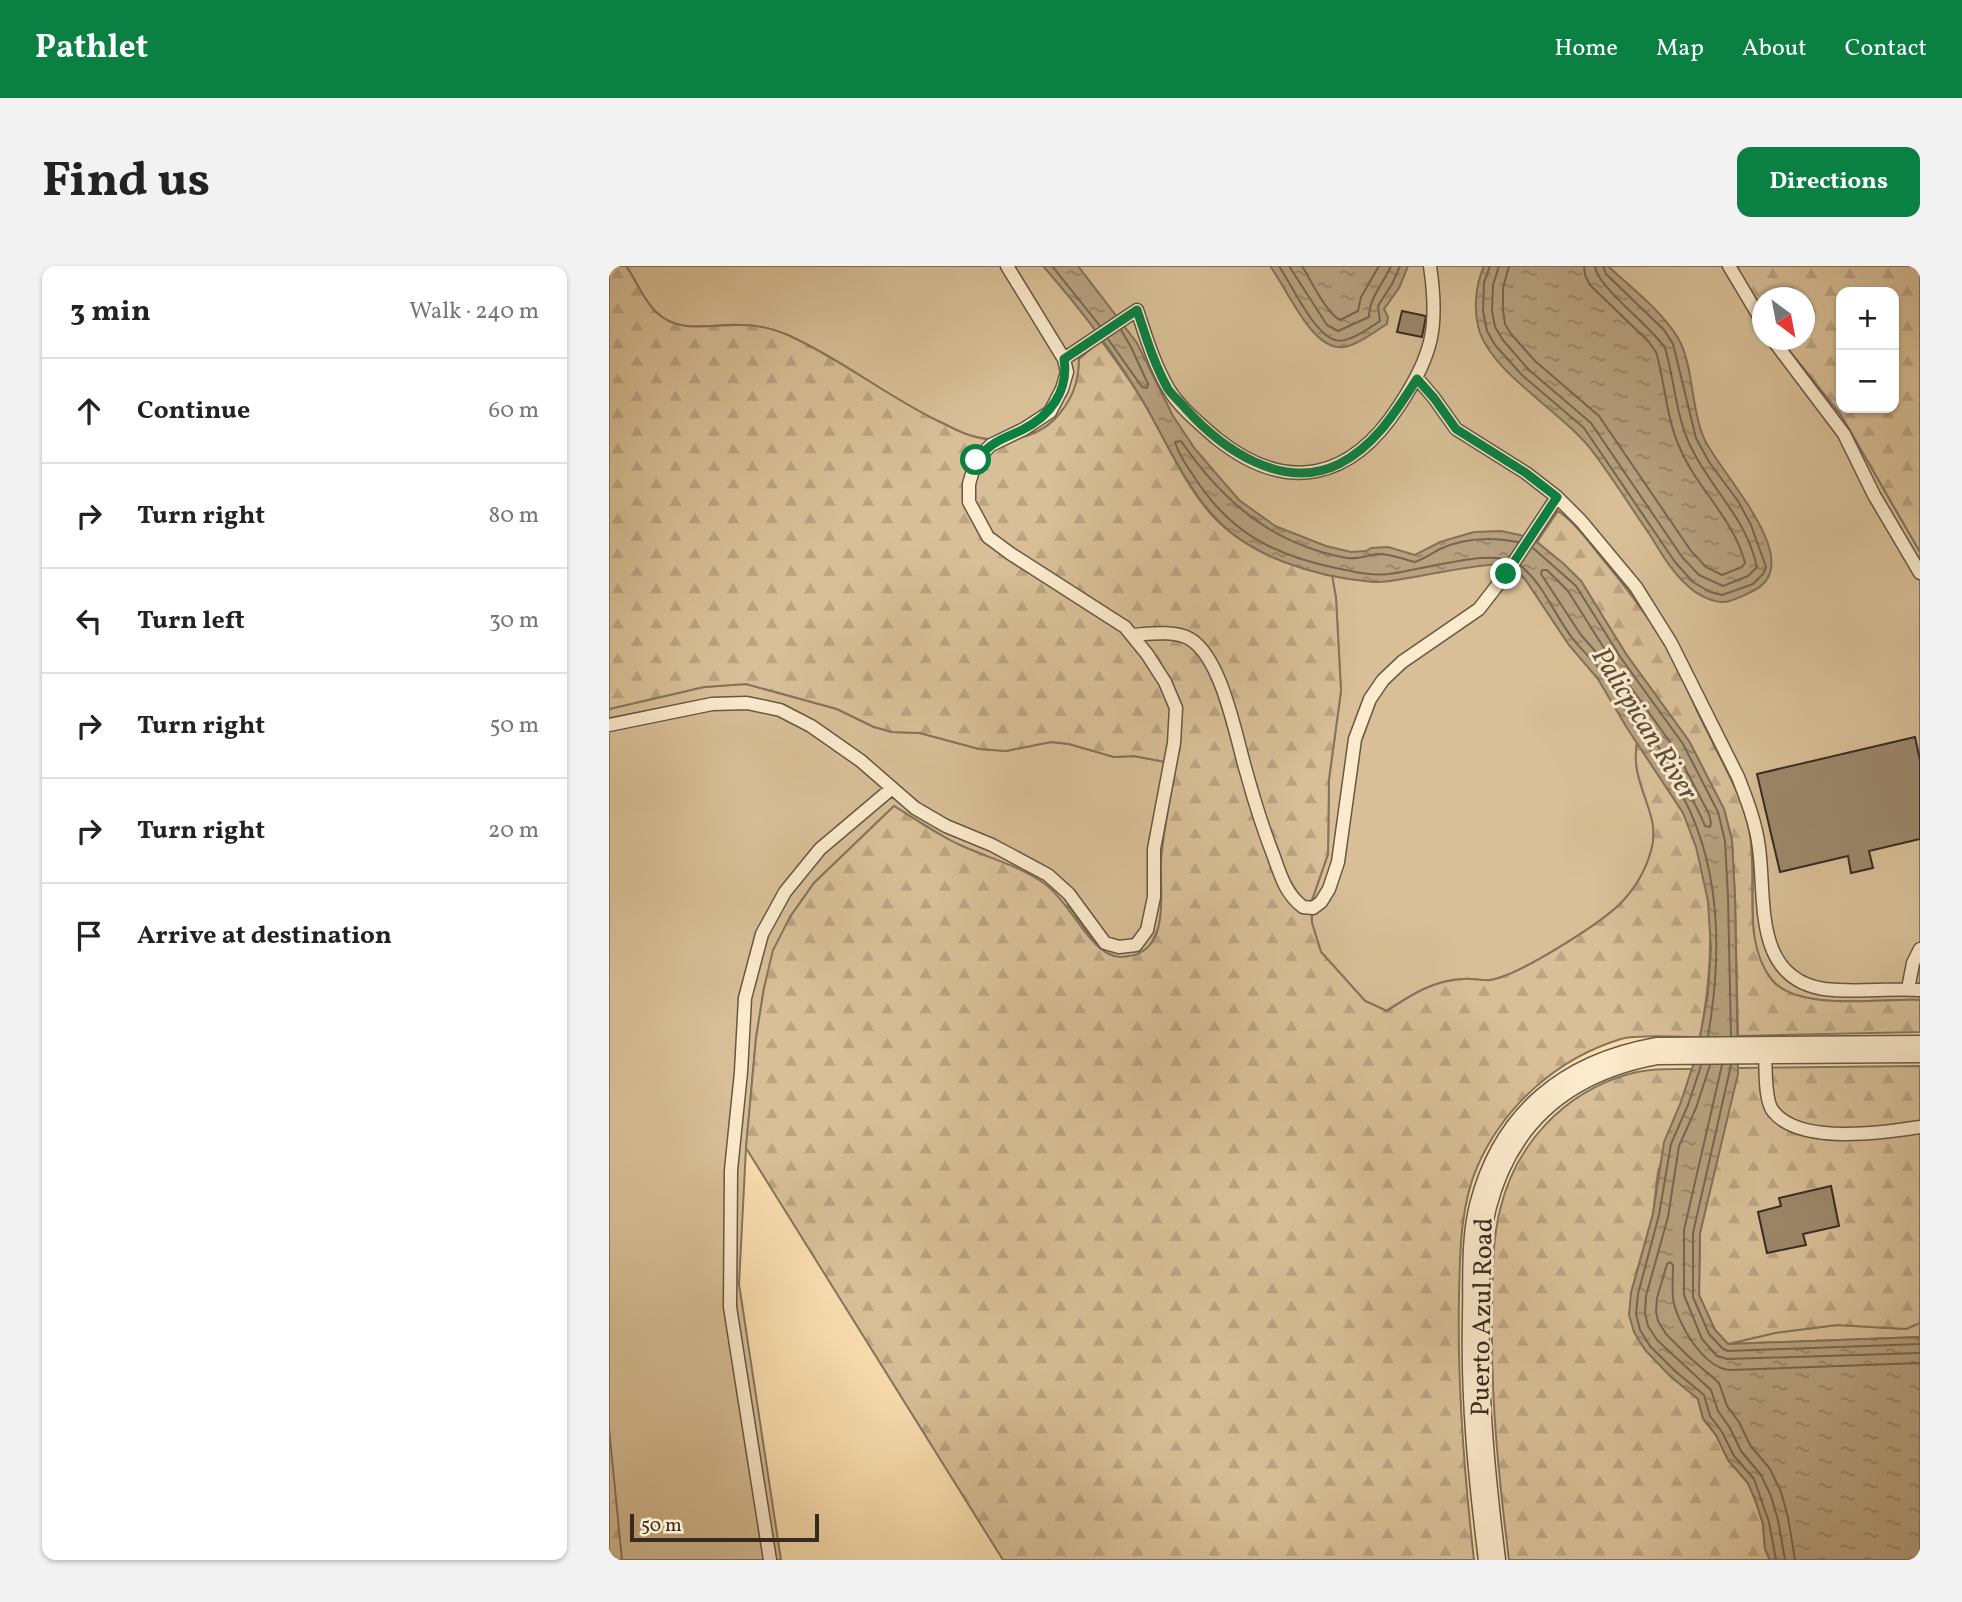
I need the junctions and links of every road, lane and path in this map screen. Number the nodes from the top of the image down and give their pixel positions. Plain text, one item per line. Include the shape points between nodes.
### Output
1 (1007, 266) edge
2 (1430, 266) edge
3 (1729, 266) edge
4 (1752, 306) edge
5 (1781, 350) edge
6 (1067, 357) junction
7 (1417, 379) junction
8 (1557, 497) junction
9 (1920, 573) edge
10 (1132, 635) junction
11 (609, 725) edge
12 (891, 789) junction
13 (1920, 949) edge
14 (1914, 989) edge
15 (1920, 1049) edge
16 (1762, 1051) junction
17 (1920, 1127) edge
18 (771, 1560) edge
19 (1492, 1560) edge

1 - 6 lane
2 - 7 lane via 1436,315
3 - 4 lane
5 - 9 lane via 1845,434
6 - 7 lane via 1137,310 1170,391 1201,425 1263,466 1295,473 1320,472 1365,446 1387,425
6 - 10 lane via 1064,380 1049,412 991,445 976,460 969,502 988,537
7 - 8 lane via 1456,429
8 - 10 lane via 1479,609 1402,663 1370,699 1353,752 1338,862 1325,895 1313,908 1303,907 1286,889 1262,827 1224,692 1201,650 1190,639 1173,635
8 - 14 lane via 1636,587 1657,619 1738,777 1756,826 1764,923 1779,962 1798,980 1823,989
10 - 12 lane via 1165,682 1176,708 1154,849 1154,897 1147,930 1136,945 1105,943 1069,894 1048,875 946,826
11 - 12 lane via 712,704 747,703 780,710 861,761
12 - 18 lane via 820,849 785,892 762,934 745,998 731,1170 730,1307
13 - 14 lane via 1913,962
15 - 16 street, Puerto Azul Road
16 - 17 lane via 1772,1110 1791,1124 1832,1135
16 - 19 street, Puerto Azul Road via 1657,1051 1589,1071 1560,1087 1535,1110 1494,1172 1483,1208 1477,1257 1475,1366

